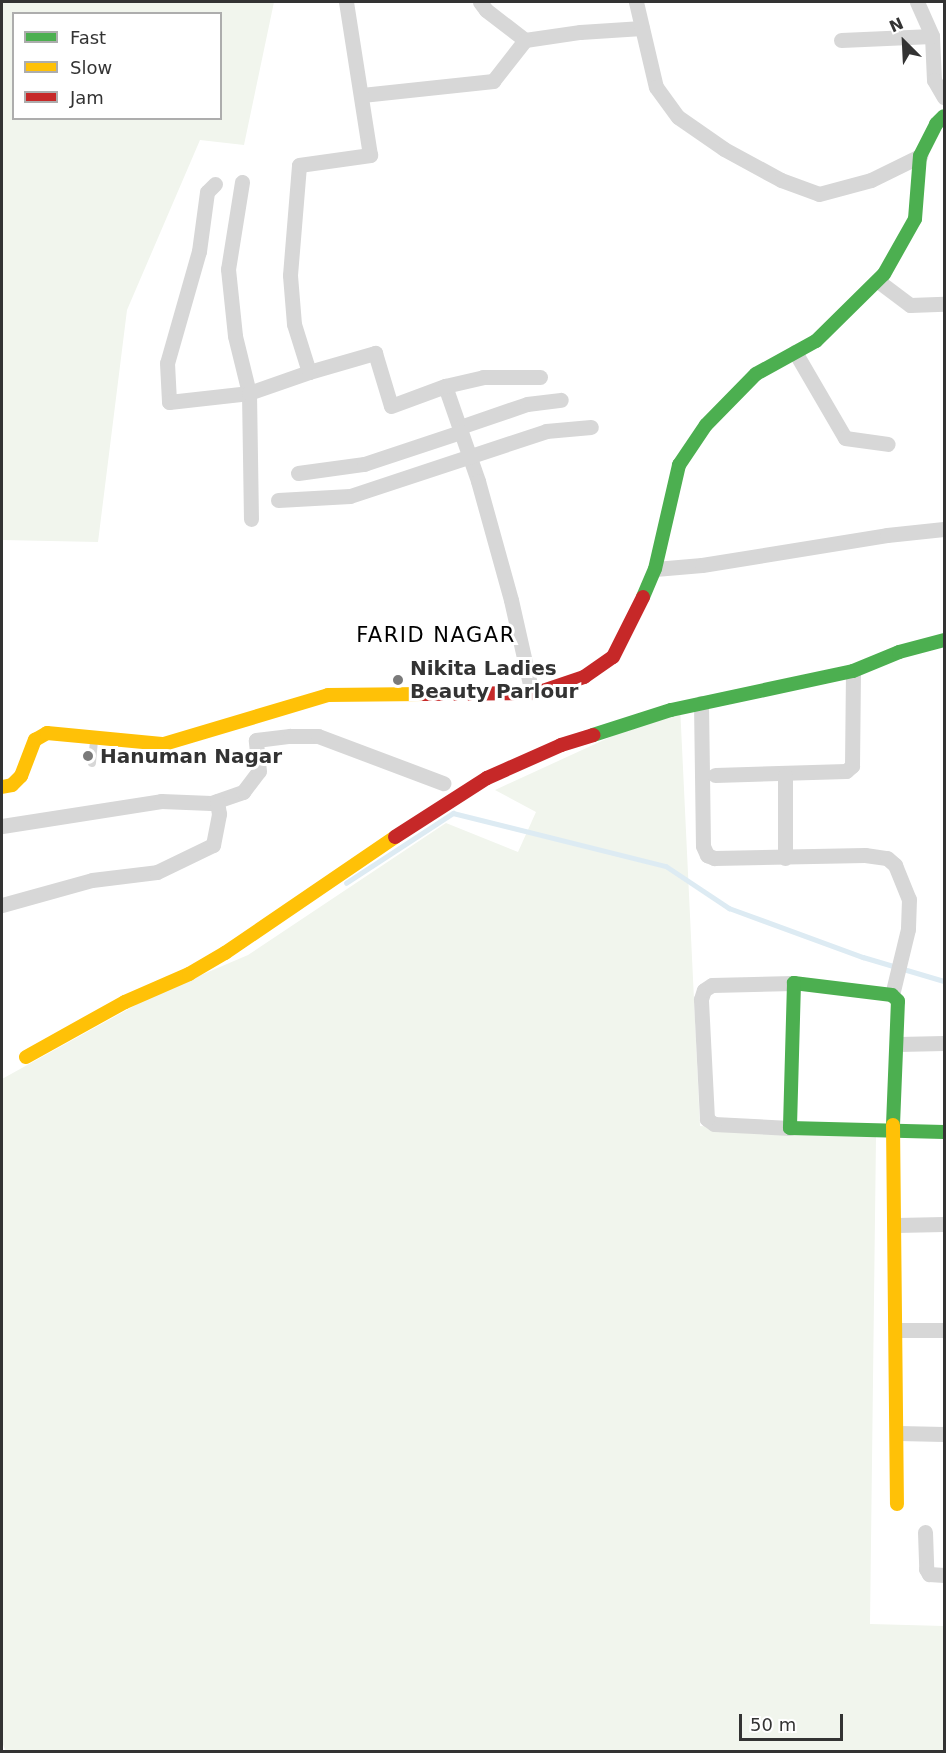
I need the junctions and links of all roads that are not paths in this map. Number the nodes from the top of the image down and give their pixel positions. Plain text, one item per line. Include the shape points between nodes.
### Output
1 (346, 2) edge
2 (480, 2) edge
3 (636, 2) edge
4 (917, 2) edge
5 (642, 28) junction
6 (932, 36) junction
7 (525, 40) junction
8 (841, 40) dead end
9 (362, 95) junction
10 (945, 97) edge
11 (945, 116) edge
12 (920, 156) junction
13 (243, 182) dead end
14 (215, 184) dead end
15 (878, 281) junction
16 (945, 304) edge
17 (795, 352) junction
18 (309, 372) junction
19 (540, 377) dead end
20 (445, 386) junction
21 (249, 393) junction
22 (561, 400) dead end
23 (591, 427) dead end
24 (460, 429) junction
25 (888, 444) dead end
26 (470, 455) junction
27 (298, 473) dead end
28 (278, 500) dead end
29 (251, 519) dead end
30 (945, 530) edge
31 (655, 569) junction
32 (945, 640) edge
33 (853, 671) junction
34 (532, 693) junction
35 (701, 703) junction
36 (94, 738) junction
37 (92, 763) dead end
38 (715, 775) dead end
39 (785, 775) junction
40 (443, 783) dead end
41 (2, 787) edge
42 (217, 801) junction
43 (2, 826) edge
44 (784, 858) junction
45 (2, 905) edge
46 (794, 983) junction
47 (894, 990) junction
48 (945, 1043) edge
49 (898, 1044) junction
50 (26, 1057) dead end
51 (790, 1128) junction
52 (893, 1129) junction
53 (945, 1132) edge
54 (945, 1224) edge
55 (896, 1225) junction
56 (897, 1330) junction
57 (945, 1330) edge
58 (897, 1433) junction
59 (945, 1434) edge
60 (897, 1503) dead end
61 (925, 1532) dead end
62 (945, 1575) edge

1 - 9 street
2 - 7 street
3 - 5 street
4 - 6 street
5 - 7 street
5 - 12 street via 656,87 678,117 724,149 781,180 819,194 871,180
6 - 8 street
6 - 10 street via 934,80
7 - 9 street via 493,81
9 - 18 street via 370,155 299,165 290,275 294,324
11 - 12 street via 936,124
12 - 15 street via 915,219
13 - 21 street via 228,269 235,336
14 - 21 street via 207,192 199,251 167,363 169,402
15 - 16 street via 910,305
15 - 17 street via 816,340
17 - 25 street via 845,438
17 - 31 street via 756,374 706,425 679,465
18 - 20 street via 375,353 391,406
18 - 21 street
19 - 20 street via 483,377
20 - 24 street
21 - 29 street
22 - 24 street via 527,404
23 - 26 street via 546,431
24 - 26 street
24 - 27 street via 364,464
26 - 28 street via 350,496
26 - 34 street via 511,600
30 - 31 street
31 - 34 street via 613,657 584,677
32 - 33 street via 899,652
33 - 35 street
33 - 39 street via 852,766 846,771
34 - 36 street via 328,695 164,744
35 - 44 street via 706,855
35 - 50 street via 561,745 488,778 225,953 189,974 124,1002
36 - 37 lane
36 - 41 street via 40,735 21,776 12,785
38 - 39 street
39 - 44 street
40 - 42 street via 318,736 290,736 256,740 259,771 243,792
42 - 43 street via 161,801
42 - 45 street via 219,814 213,845 157,872 92,880
44 - 47 street via 865,855 886,858 895,865 909,899 906,943
46 - 47 street
46 - 51 street
46 - 51 street via 712,985 704,990 701,999 707,1119 714,1124
47 - 49 street via 898,1001
48 - 49 street
49 - 52 street
51 - 52 street
52 - 53 street
52 - 55 street
54 - 55 street
55 - 56 street
56 - 57 street
56 - 58 street
58 - 59 street
58 - 60 street
61 - 62 street via 926,1569 929,1574

